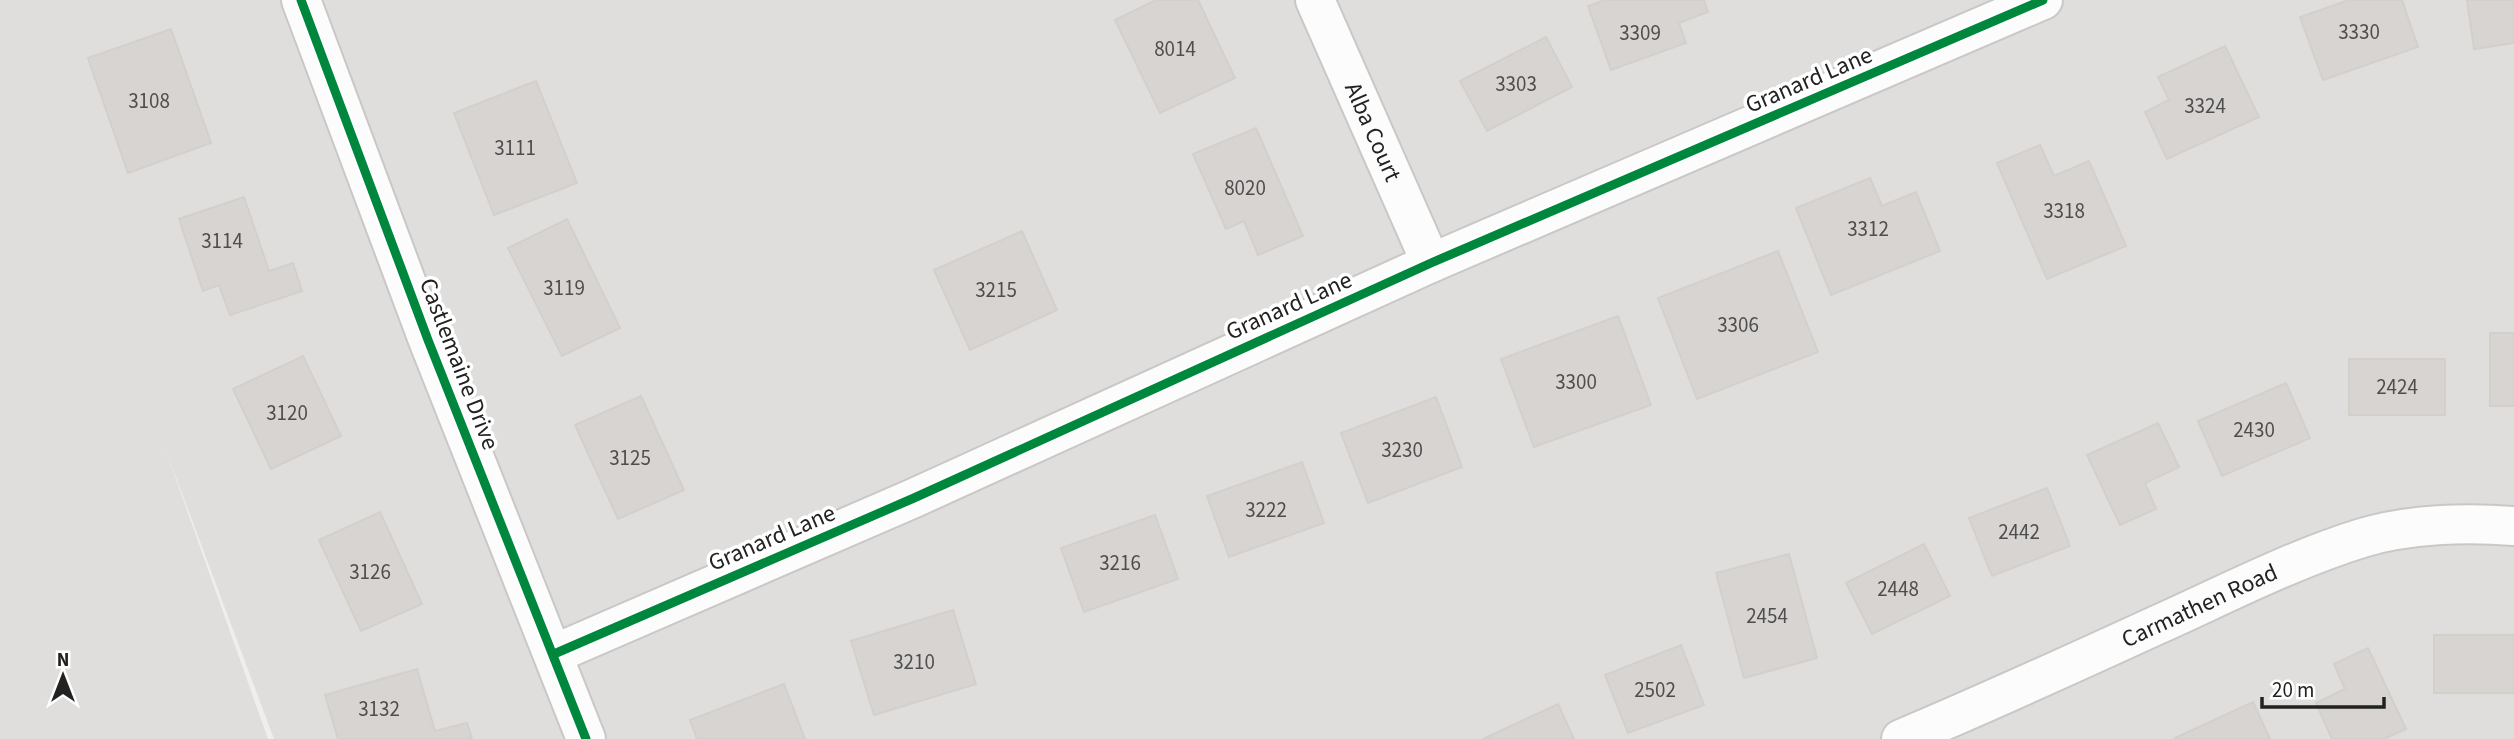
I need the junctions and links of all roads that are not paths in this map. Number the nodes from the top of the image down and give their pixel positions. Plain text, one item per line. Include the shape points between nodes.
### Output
1 (301, 0) edge
2 (1315, 0) edge
3 (2043, 0) edge
4 (1973, 14) edge
5 (1431, 263) junction
6 (2514, 526) edge
7 (554, 654) junction
8 (586, 739) edge
9 (1900, 739) edge

1 - 7 street, Castlemaine Drive via 428,340
2 - 5 street, Alba Court
3 - 4 street, Granard Lane
4 - 5 street, Granard Lane
5 - 7 street, Granard Lane via 914,498
6 - 9 street, Carmathen Road via 2427,527 2364,537 2296,562
7 - 8 street, Castlemaine Drive

